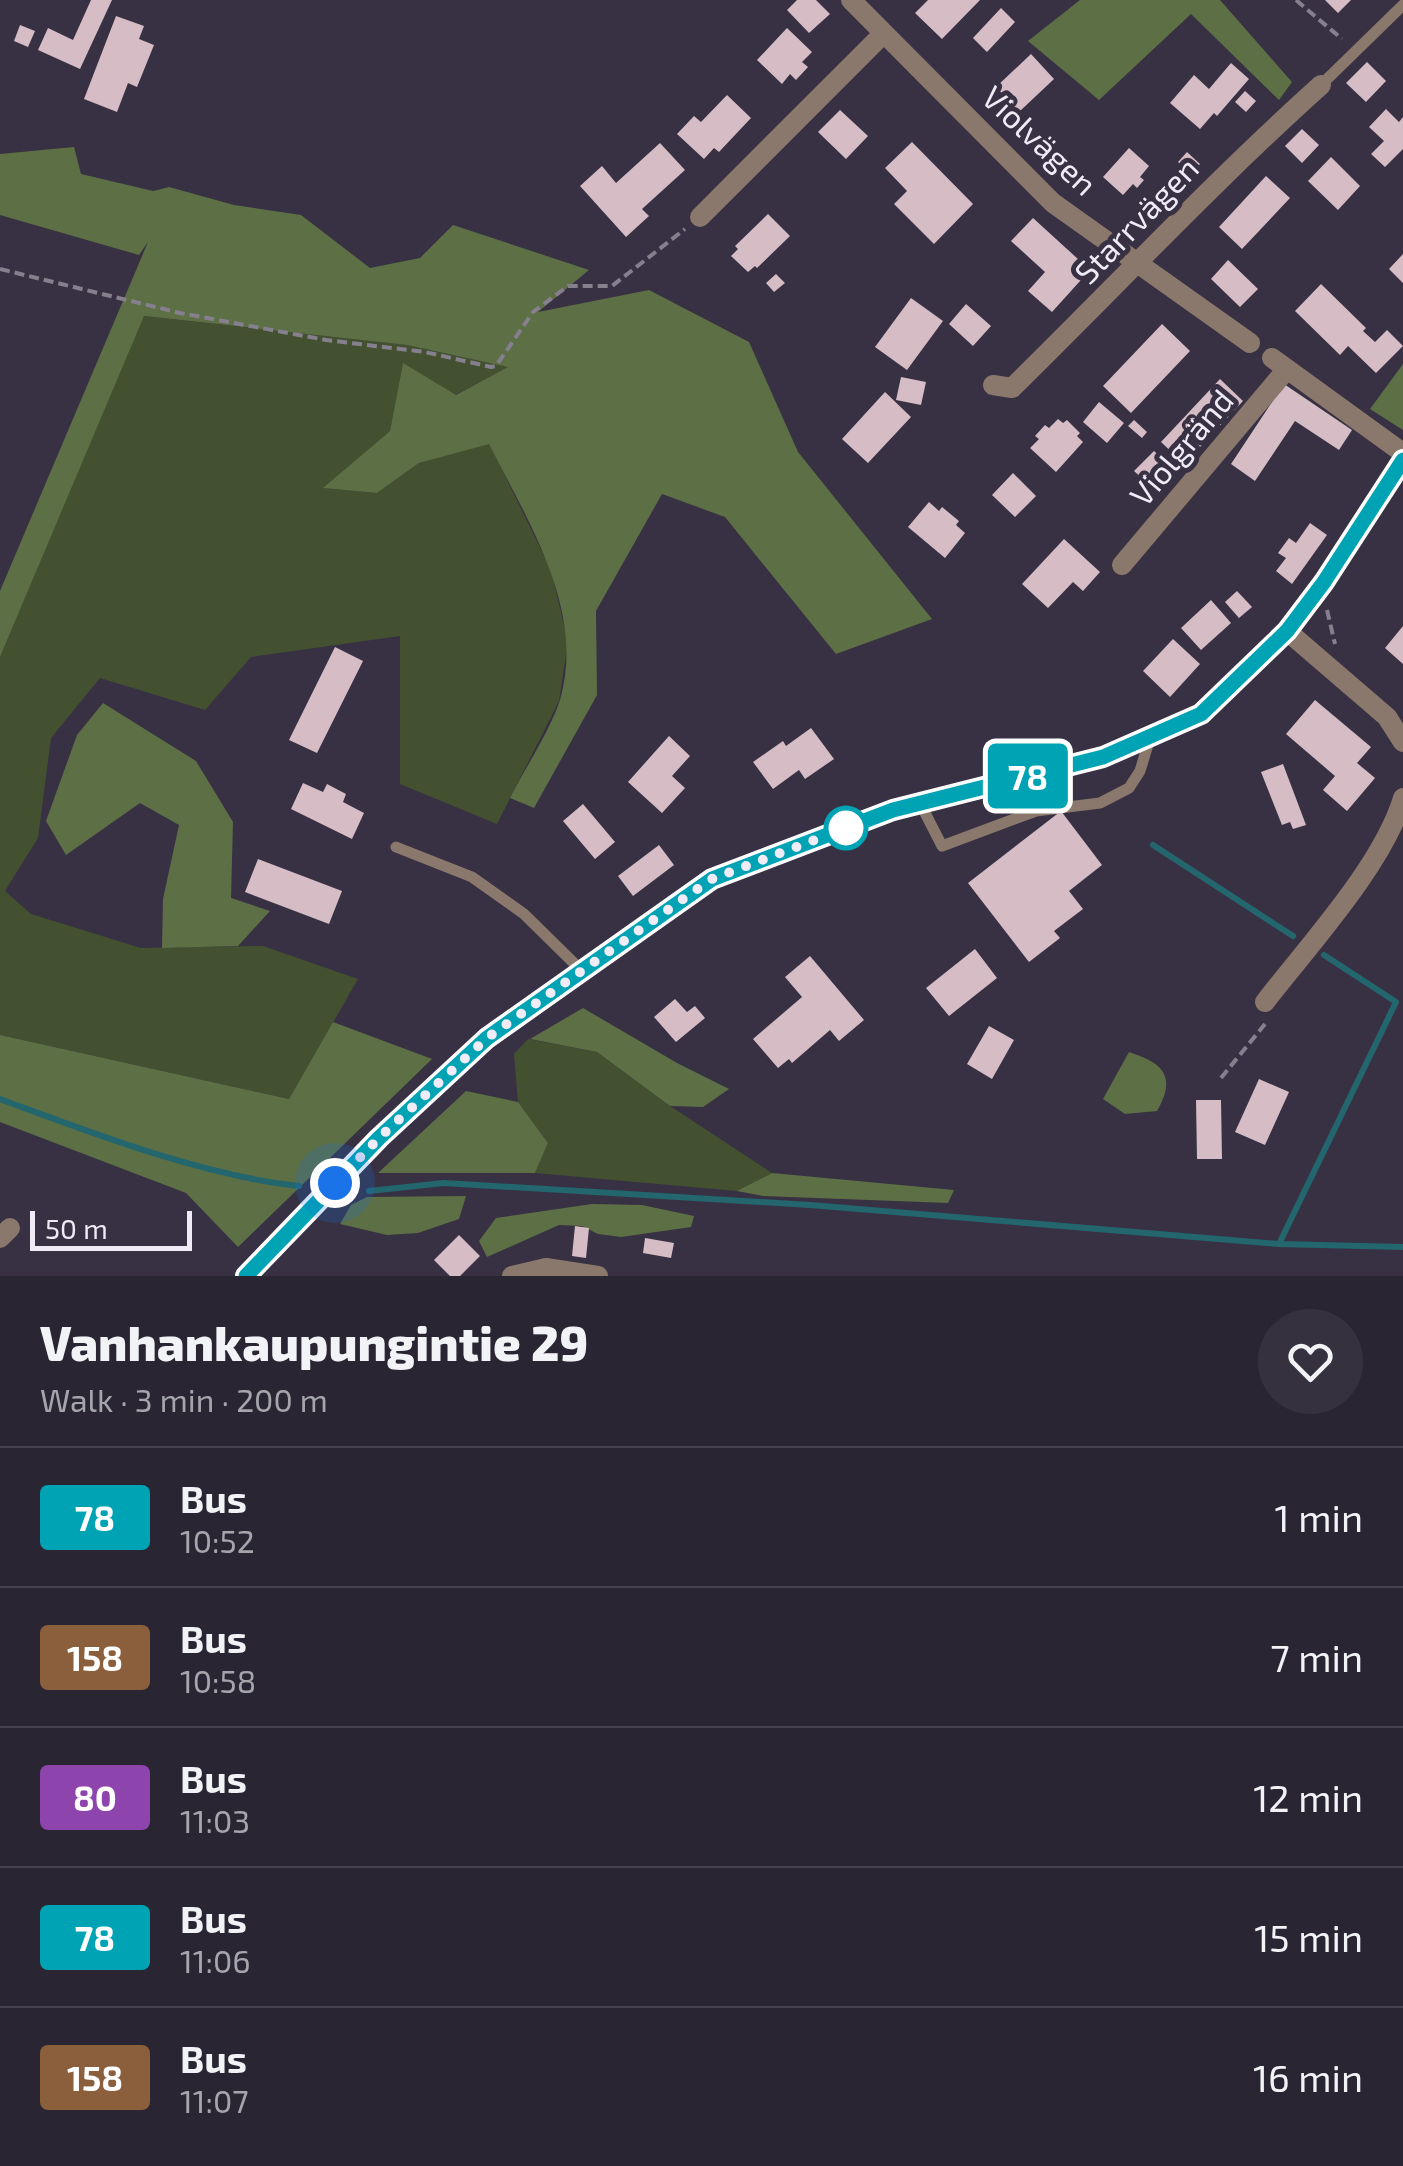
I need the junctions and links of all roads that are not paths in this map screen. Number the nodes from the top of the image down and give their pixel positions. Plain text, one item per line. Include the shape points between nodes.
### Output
1 (850, 0) edge
2 (1403, 5) edge
3 (884, 33) junction
4 (1321, 85) joint
5 (700, 217) road end
6 (1140, 262) junction
7 (1250, 342) dead end
8 (992, 385) dead end
9 (1403, 457) edge
10 (1122, 564) dead end
11 (1287, 631) junction
12 (1150, 738) junction
13 (1403, 742) edge
14 (1403, 798) edge
15 (920, 803) junction
16 (396, 847) dead end
17 (581, 970) junction
18 (1266, 1002) dead end
19 (246, 1276) edge
20 (512, 1276) edge
21 (598, 1276) edge

1 - 3 street, Violvägen
2 - 4 lane
3 - 5 street
3 - 6 street, Violvägen via 1053,202
4 - 6 street, Starrvägen
6 - 7 street, Violvägen
6 - 8 street, Starrvägen via 1012,388
9 - 10 street, Violgränd via 1279,364
9 - 11 street
11 - 12 street via 1201,714
11 - 13 street via 1388,716
12 - 15 street via 1103,757
12 - 15 lane via 1129,788 1100,803 1036,810 942,846
14 - 18 street via 1378,854
15 - 17 street via 712,879
16 - 17 lane via 472,877 524,914
17 - 19 street via 487,1038
20 - 21 street via 546,1268

